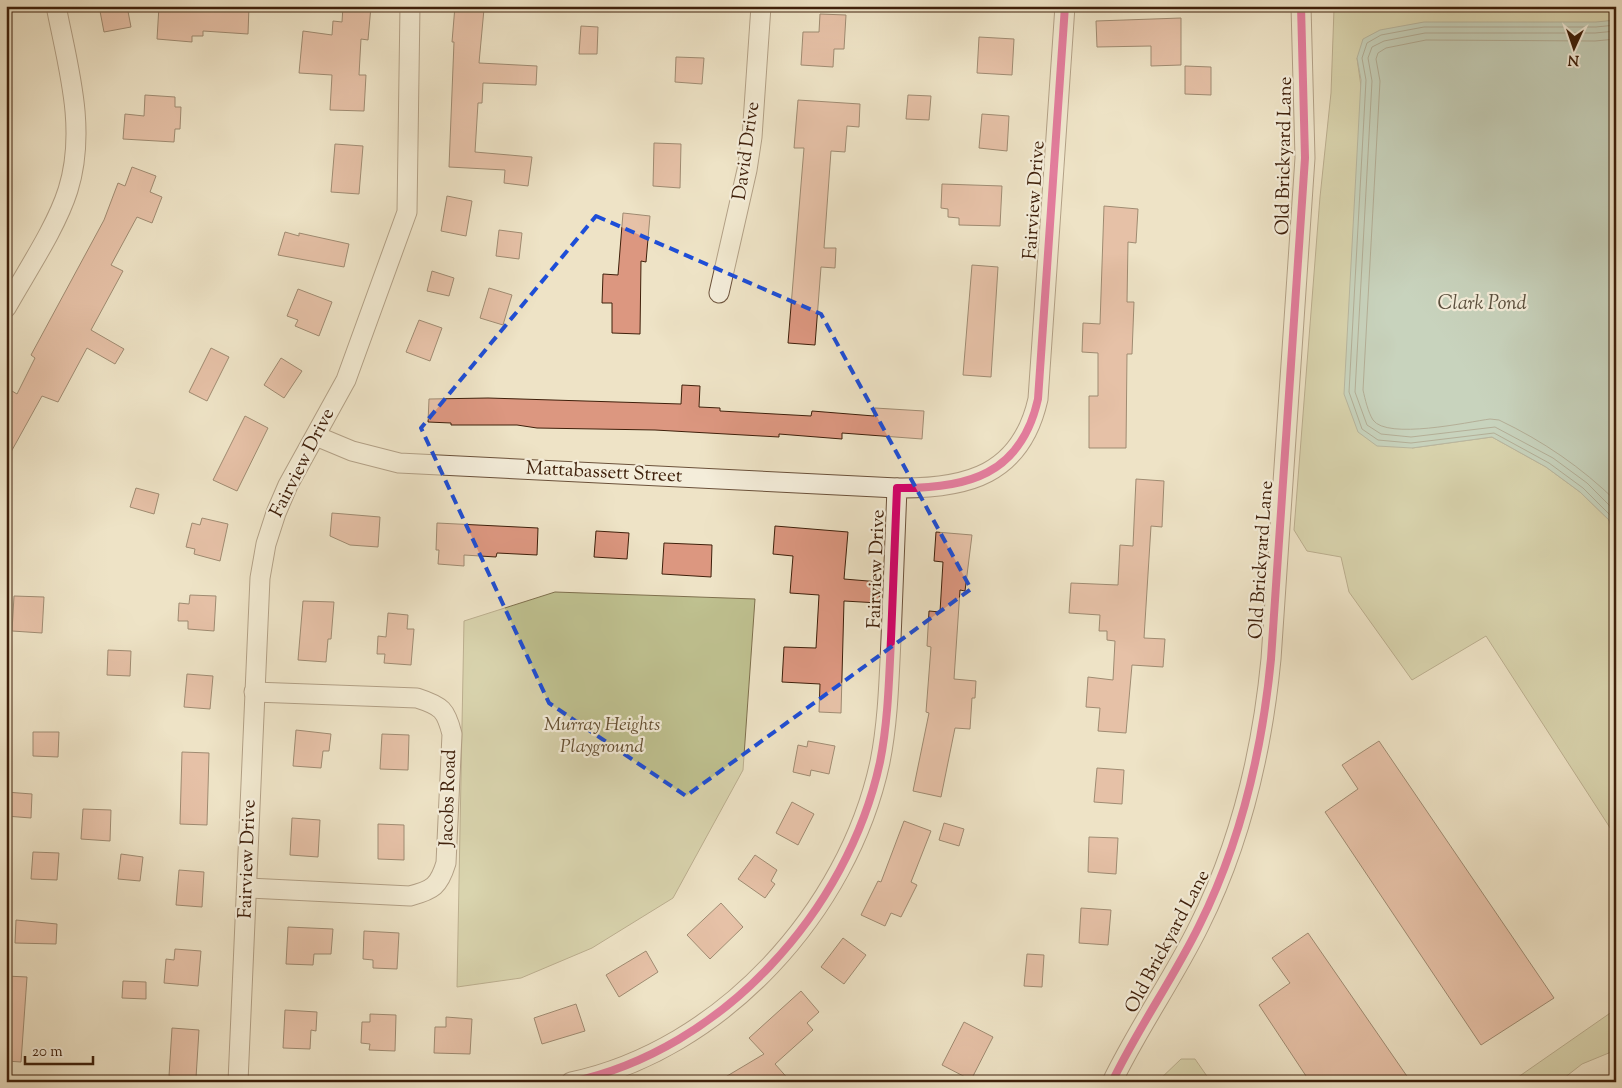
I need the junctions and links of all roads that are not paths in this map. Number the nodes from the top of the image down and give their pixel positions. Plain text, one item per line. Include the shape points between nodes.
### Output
1 (56, 6) edge
2 (410, 6) edge
3 (761, 6) edge
4 (1065, 6) edge
5 (1301, 6) edge
6 (719, 293) dead end
7 (6, 308) edge
8 (316, 436) junction
9 (897, 488) junction
10 (254, 692) junction
11 (247, 888) junction
12 (238, 1082) edge
13 (571, 1082) edge
14 (1112, 1082) edge

1 - 7 street via 75,103 74,163 67,192 55,219
2 - 8 street, Fairview Drive via 407,212 346,380
3 - 6 street, David Drive via 752,137
4 - 9 street, Fairview Drive via 1038,399 1032,422 1022,442 1004,462 980,476 926,488
5 - 14 street, Old Brickyard Lane via 1305,158 1266,714 1243,814 1222,876 1175,972
8 - 9 street, Mattabassett Street via 352,451 399,463
8 - 10 street, Fairview Drive via 288,485 266,544 260,578
9 - 13 street, Fairview Drive via 889,682 880,762 870,801 853,845 807,922 744,991 707,1021 667,1045 624,1065
10 - 11 street, Fairview Drive
10 - 11 street, Jacobs Road via 417,698 436,704 447,716 452,734 446,863 441,880 428,892 410,896
11 - 12 street, Fairview Drive

